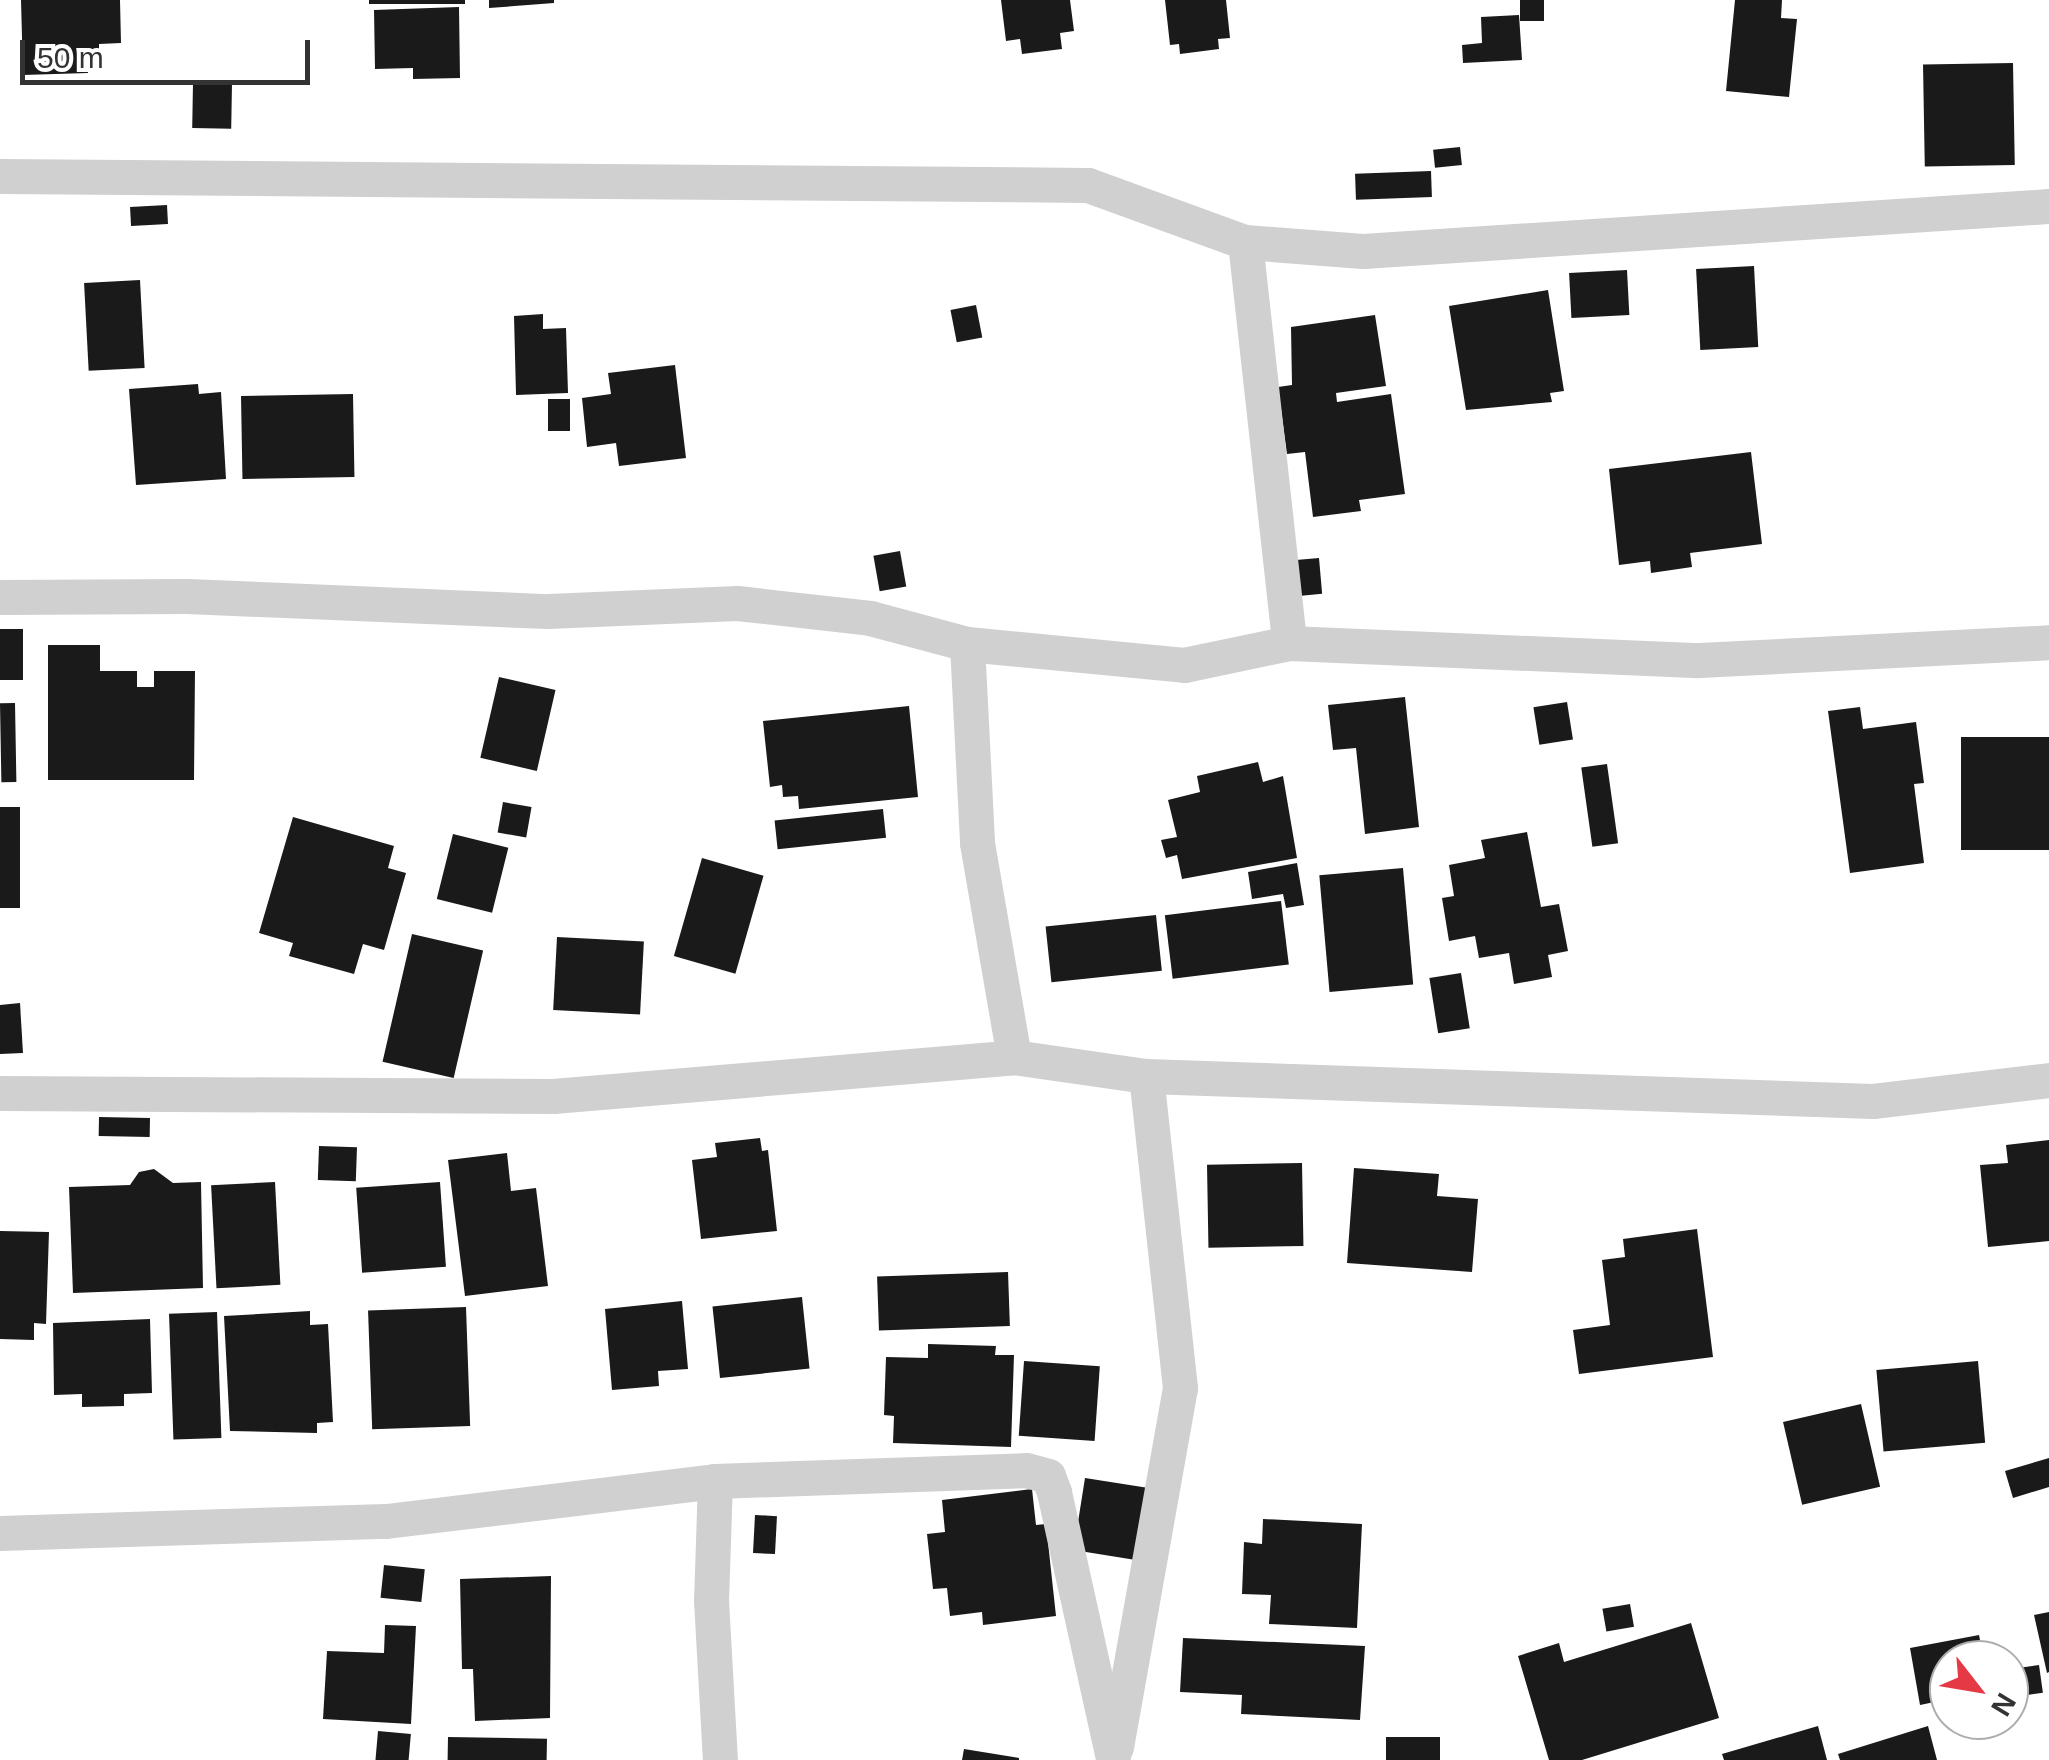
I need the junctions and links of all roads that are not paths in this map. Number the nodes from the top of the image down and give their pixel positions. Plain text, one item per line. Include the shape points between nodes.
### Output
1 (0, 176) edge
2 (2049, 206) edge
3 (1244, 242) junction
4 (0, 597) edge
5 (2049, 642) edge
6 (967, 644) junction
7 (1289, 644) junction
8 (1014, 1058) junction
9 (1146, 1076) junction
10 (2049, 1080) edge
11 (0, 1093) edge
12 (715, 1480) junction
13 (0, 1533) edge
14 (1113, 1759) edge
15 (720, 1760) edge

1 - 3 street via 1088,185
2 - 3 street via 1363,251
3 - 7 street
4 - 6 street via 187,596 548,611 737,602 870,618
5 - 7 street via 1699,660
6 - 7 street via 1184,664
6 - 8 street via 977,843
8 - 9 street
8 - 11 street via 552,1096
9 - 10 street via 1873,1102
9 - 14 street via 1180,1388
12 - 13 street via 386,1521
12 - 14 street via 1026,1470 1048,1476
12 - 15 street via 711,1600

